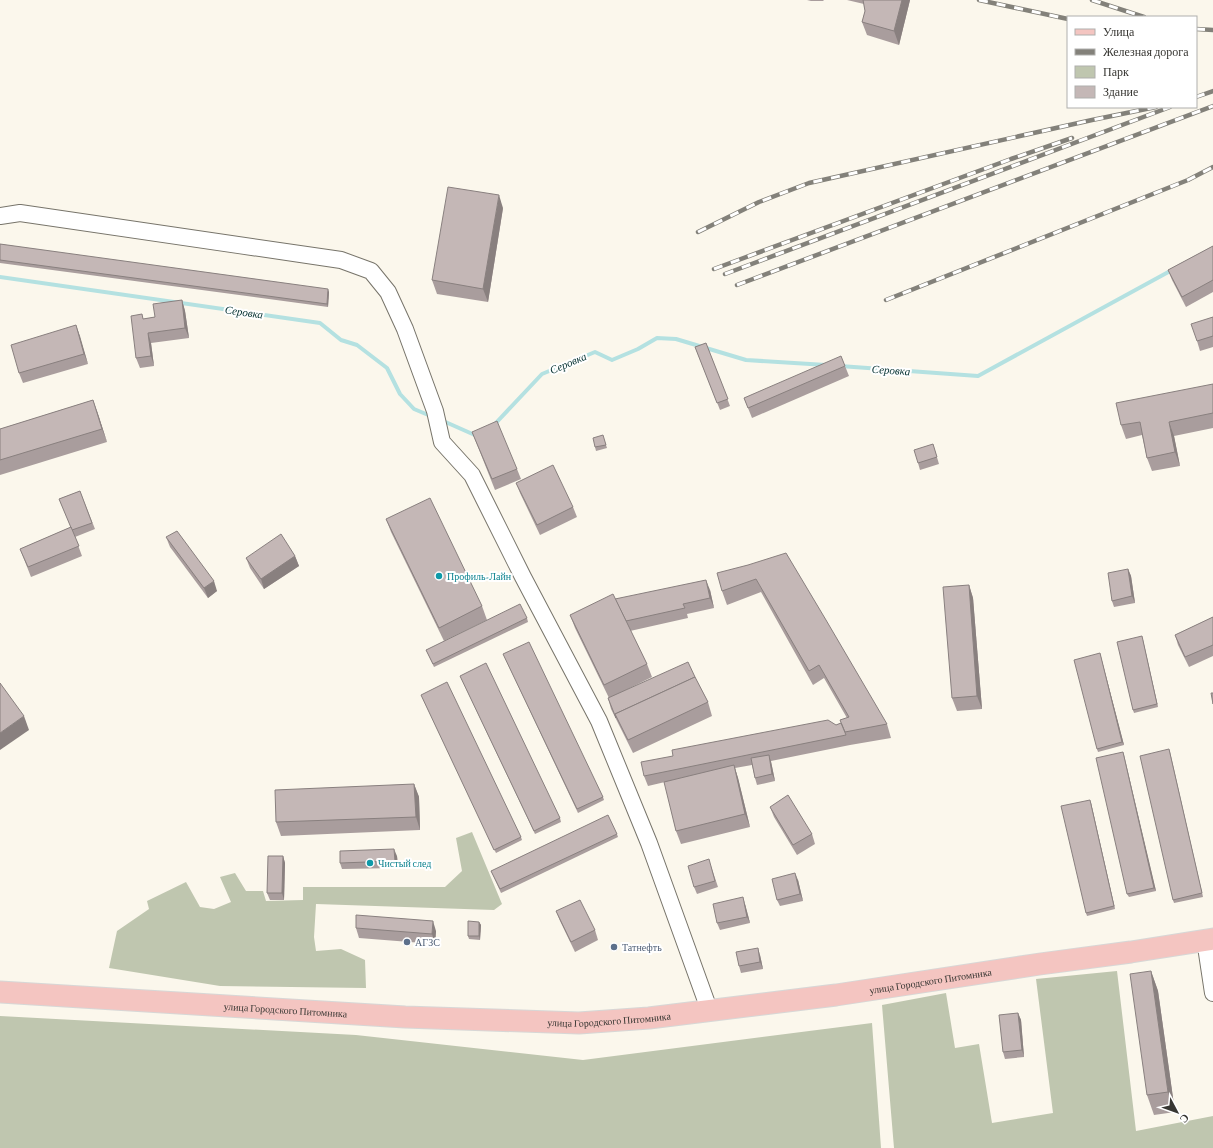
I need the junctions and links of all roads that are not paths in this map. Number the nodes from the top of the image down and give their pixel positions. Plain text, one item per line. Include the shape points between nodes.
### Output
1 (0, 216) edge
2 (1209, 939) edge
3 (0, 992) edge
4 (1213, 993) edge
5 (710, 1012) junction

1 - 5 street via 20,213 247,246 341,260 371,271 388,292 405,329 435,411 442,442 472,475 599,721 649,843
2 - 4 street
2 - 5 main road, улица Городского Питомника
3 - 5 main road, улица Городского Питомника via 405,1017 579,1023

